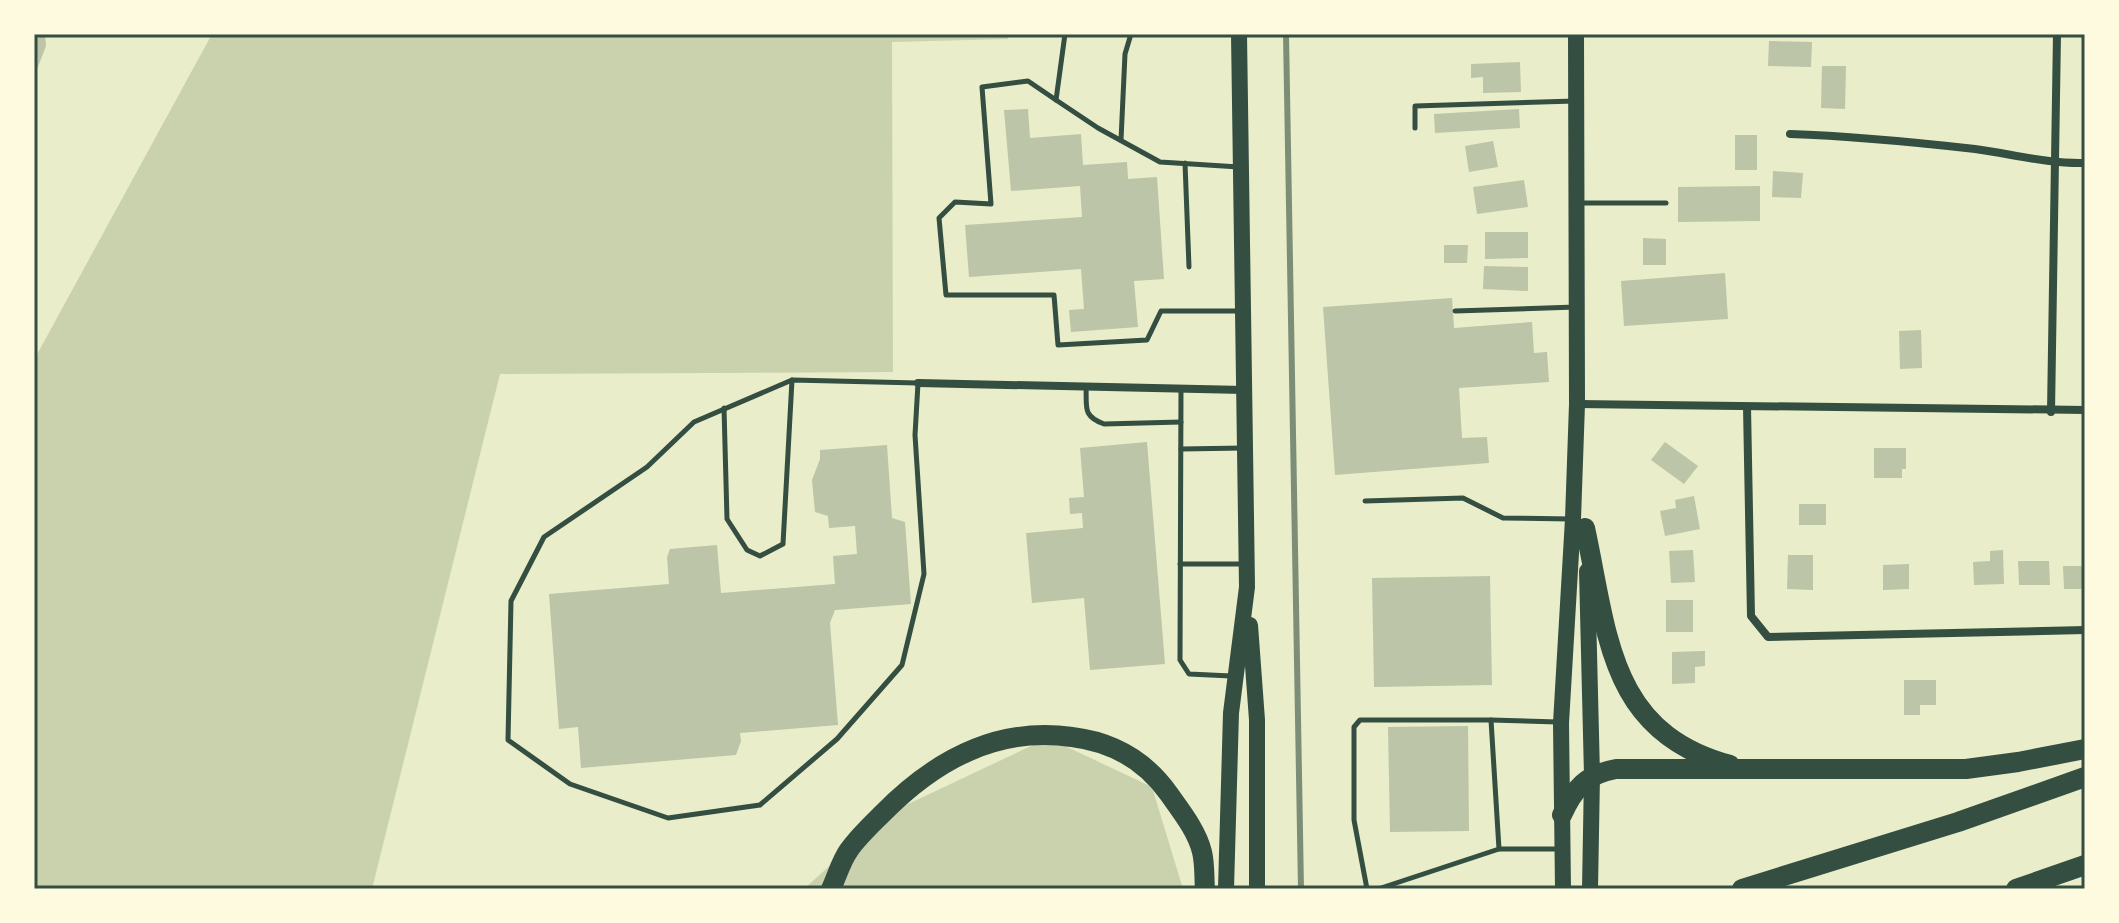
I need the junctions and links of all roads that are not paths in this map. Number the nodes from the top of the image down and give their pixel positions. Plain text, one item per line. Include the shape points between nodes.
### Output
1 (1065, 34) edge
2 (1131, 34) edge
3 (1239, 34) edge
4 (1576, 34) edge
5 (2057, 34) edge
6 (1056, 100) junction
7 (1576, 101) junction
8 (1415, 128) dead end
9 (1790, 134) dead end
10 (1121, 141) junction
11 (1185, 163) junction
12 (2085, 163) edge
13 (2056, 164) junction
14 (1240, 167) junction
15 (1576, 203) junction
16 (1666, 203) dead end
17 (1189, 267) dead end
18 (1577, 307) junction
19 (1243, 311) junction
20 (1455, 311) dead end
21 (792, 380) junction
22 (918, 383) junction
23 (1086, 387) junction
24 (1181, 389) junction
25 (1244, 390) junction
26 (1577, 404) junction
27 (1747, 407) junction
28 (724, 408) junction
29 (2085, 410) edge
30 (2051, 412) junction
31 (1181, 422) junction
32 (1245, 448) junction
33 (1181, 449) junction
34 (1365, 501) dead end
35 (1581, 523) junction
36 (1180, 564) junction
37 (1247, 564) junction
38 (1247, 587) junction
39 (2085, 630) edge
40 (1236, 676) junction
41 (1491, 720) junction
42 (1561, 723) junction
43 (2085, 749) edge
44 (1753, 771) junction
45 (1592, 775) junction
46 (2085, 777) edge
47 (1562, 815) junction
48 (1499, 849) junction
49 (1562, 849) junction
50 (2085, 865) edge
51 (831, 889) edge
52 (1205, 889) edge
53 (1226, 889) edge
54 (1257, 889) edge
55 (1367, 889) edge
56 (1378, 889) edge
57 (1563, 889) edge
58 (1590, 889) edge
59 (1742, 889) edge
60 (2016, 889) edge

1 - 6 lane
2 - 10 lane via 1125,54
3 - 14 main road
4 - 7 main road
5 - 13 street
6 - 10 lane
6 - 19 lane via 1028,81 982,87 991,204 955,202 939,218 946,295 1054,295 1058,345 1147,340 1161,311
7 - 8 lane via 1415,106
7 - 15 main road
9 - 13 street via 1878,138
10 - 11 lane via 1160,162
11 - 14 lane
11 - 17 lane
12 - 13 street
13 - 30 street
14 - 19 main road
15 - 16 lane
15 - 18 main road
18 - 20 lane
18 - 26 main road
19 - 25 main road
21 - 22 lane
21 - 28 lane
21 - 28 lane via 783,544 760,556 747,550 727,519
22 - 23 street
22 - 28 lane via 915,435 924,574 902,665 837,739 760,805 668,818 570,784 508,740 511,601 544,537 647,467 694,422
23 - 24 street
23 - 31 lane via 1092,420
24 - 25 street
24 - 31 lane
25 - 32 main road
26 - 27 street
26 - 35 main road
27 - 30 street
27 - 39 street via 1751,616 1768,637
29 - 30 street
31 - 33 lane
32 - 33 lane
32 - 37 main road
33 - 36 lane
34 - 35 lane via 1463,498 1503,518
35 - 42 main road
35 - 44 highway via 1614,659 1637,706 1685,746
35 - 45 main road
36 - 37 lane
36 - 40 lane via 1183,666 1189,674
37 - 38 main road
38 - 40 main road
38 - 54 main road via 1257,720
40 - 53 main road
41 - 42 lane
41 - 48 lane
41 - 55 lane via 1356,723 1354,820
42 - 47 main road
43 - 44 highway via 1966,769
44 - 45 highway via 1616,769
45 - 47 highway via 1575,790
45 - 58 main road
46 - 59 highway
47 - 49 main road
48 - 49 lane
48 - 56 lane
49 - 57 main road
50 - 60 highway
51 - 52 highway via 848,851 931,770 990,742 1051,733 1099,740 1131,755 1160,782 1202,852

